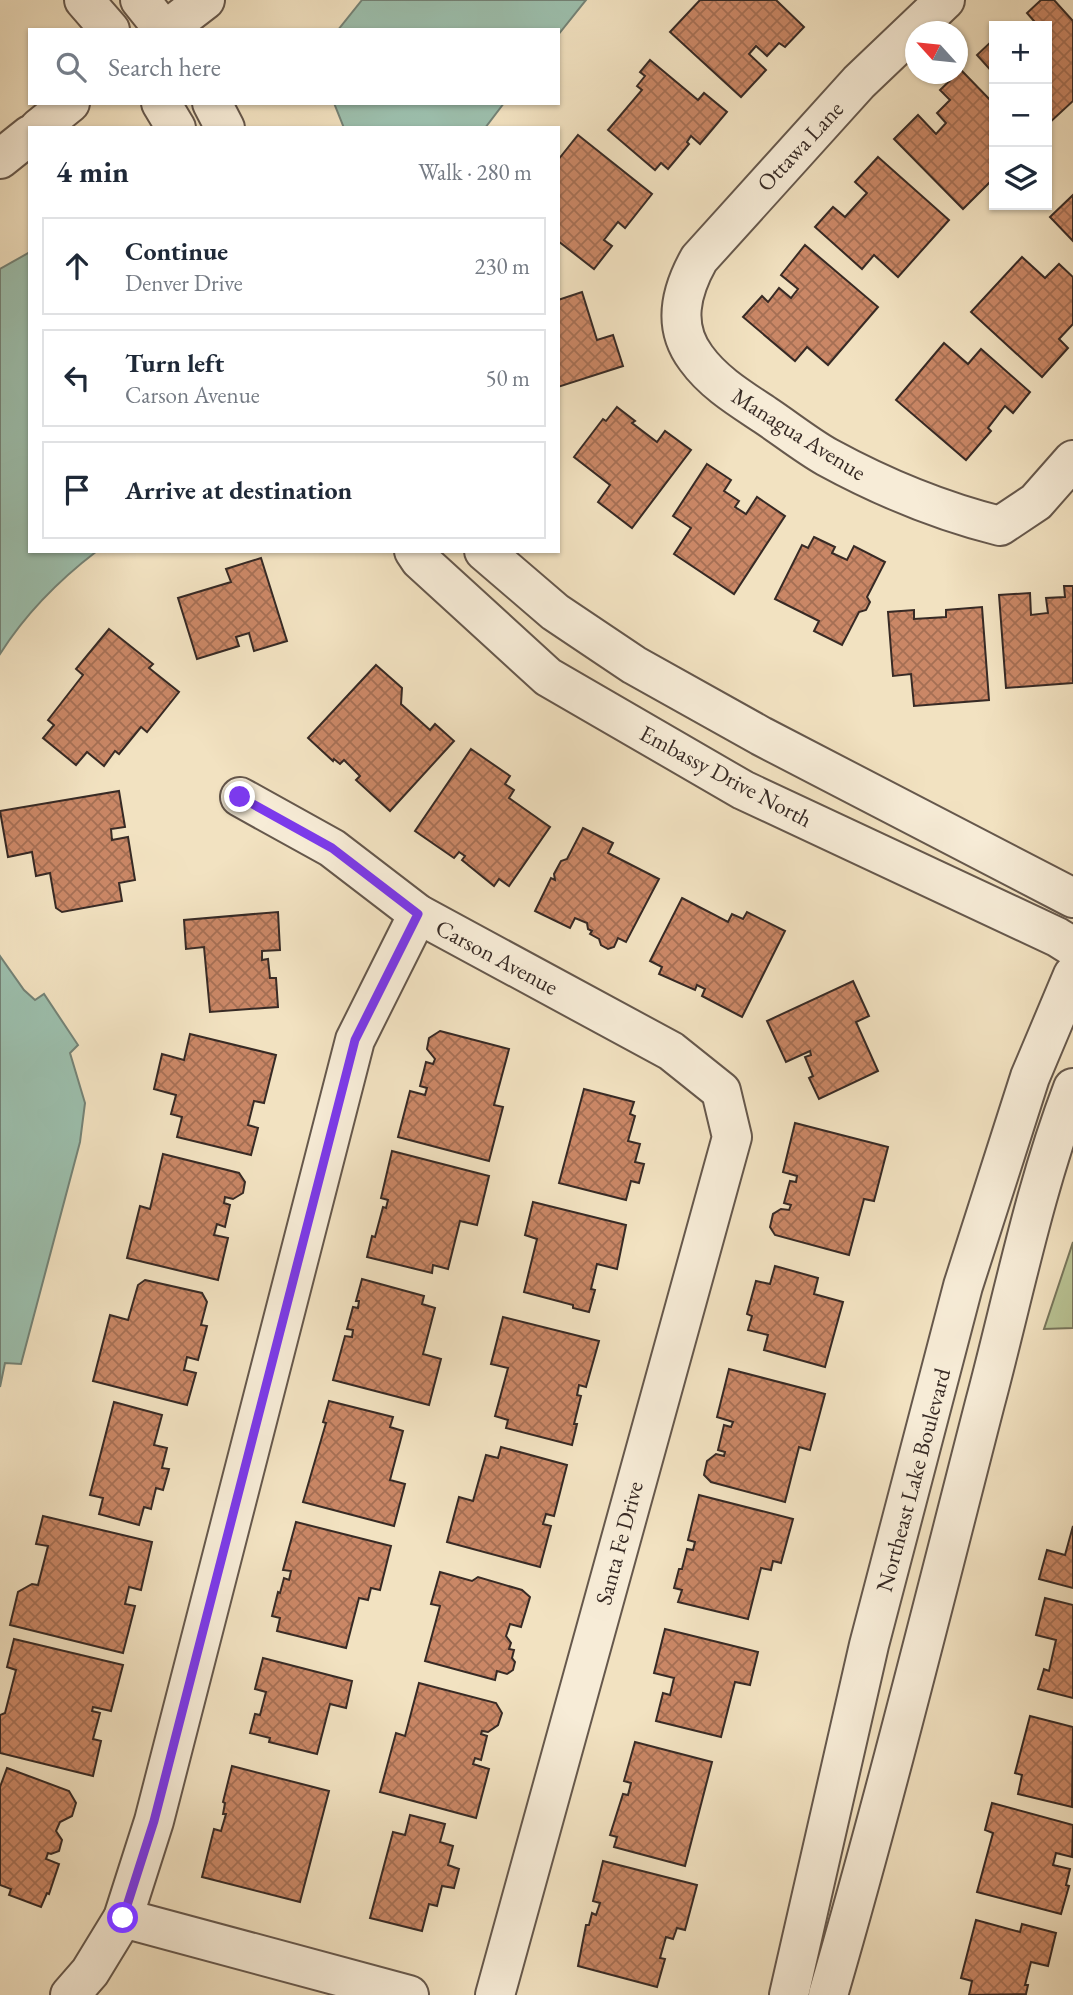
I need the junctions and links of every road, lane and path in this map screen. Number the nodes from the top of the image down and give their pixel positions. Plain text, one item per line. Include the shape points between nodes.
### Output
1 (84, 0) edge
2 (140, 0) edge
3 (205, 0) edge
4 (945, 0) edge
5 (108, 28) edge
6 (163, 28) edge
7 (168, 28) edge
8 (68, 105) edge
9 (162, 105) edge
10 (213, 105) edge
11 (41, 126) edge
12 (175, 126) edge
13 (224, 126) edge
14 (28, 137) edge
15 (0, 159) edge
16 (680, 310) joint
17 (1073, 460) edge
18 (415, 553) edge
19 (486, 553) edge
20 (240, 797) dead end
21 (1073, 898) edge
22 (418, 914) junction
23 (1073, 947) edge
24 (1073, 975) edge
25 (1073, 1088) edge
26 (721, 1091) joint
27 (123, 1918) junction
28 (70, 1995) edge
29 (409, 1995) edge
30 (495, 1995) edge
31 (789, 1995) edge
32 (828, 1995) edge

1 - 5 street
2 - 6 street
3 - 7 street
4 - 16 street, Ottawa Lane via 859,82 714,240 687,280
8 - 11 street
9 - 12 street
10 - 13 street
14 - 15 street
16 - 17 street, Managua Avenue via 695,358 724,388 826,456 956,515 1000,526 1036,502
18 - 23 street, Embassy Drive North via 548,677 743,790
19 - 21 street via 555,612 634,665
20 - 22 street, Carson Avenue via 332,848
22 - 26 street, Carson Avenue via 671,1051
22 - 27 street via 355,1040 154,1821
24 - 31 street, Northeast Lake Boulevard via 1030,1077 963,1286 869,1645
25 - 32 street via 1029,1228 869,1854
26 - 30 street, Santa Fe Drive via 732,1137
27 - 28 street
27 - 29 street

